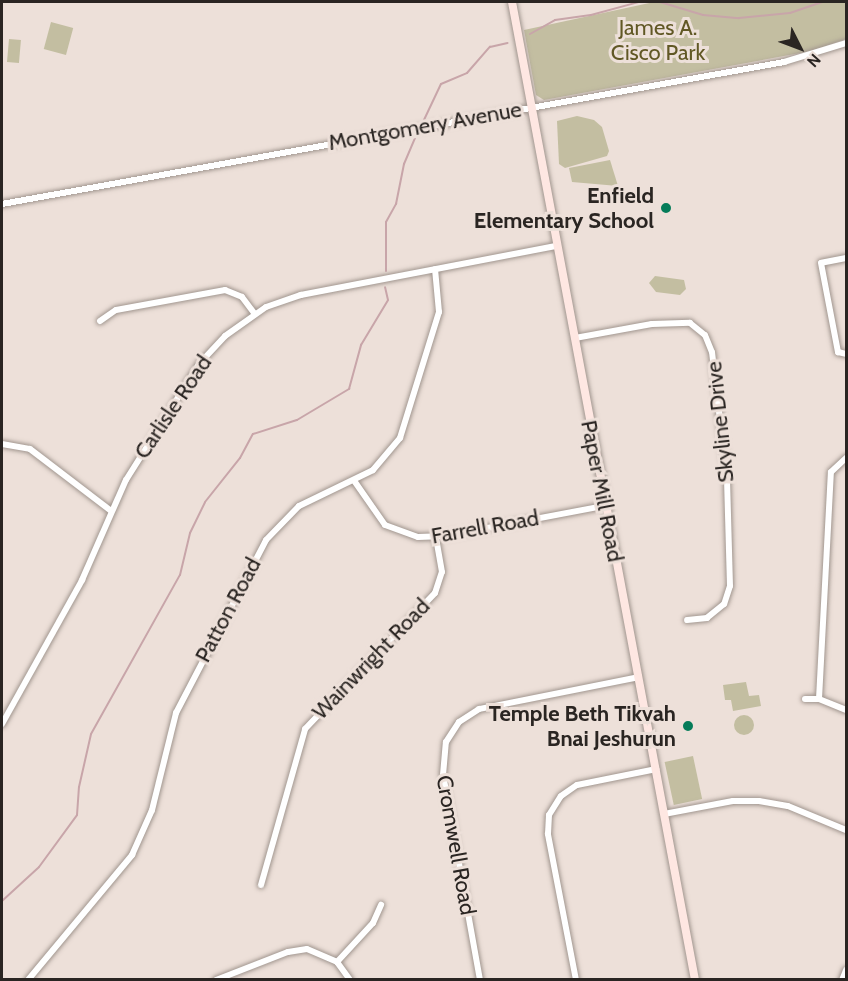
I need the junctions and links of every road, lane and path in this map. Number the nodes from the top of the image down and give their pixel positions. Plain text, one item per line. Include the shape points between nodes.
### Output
1 (512, 2) edge
2 (846, 43) edge
3 (531, 108) junction
4 (2, 204) edge
5 (555, 246) junction
6 (846, 258) edge
7 (435, 269) junction
8 (255, 314) junction
9 (100, 321) dead end
10 (574, 338) junction
11 (846, 354) edge
12 (2, 444) edge
13 (846, 458) edge
14 (355, 482) junction
15 (604, 506) junction
16 (111, 510) junction
17 (436, 537) junction
18 (687, 620) dead end
19 (639, 677) junction
20 (805, 699) dead end
21 (819, 699) junction
22 (846, 710) edge
23 (2, 724) edge
24 (656, 769) junction
25 (664, 814) junction
26 (846, 830) edge
27 (261, 885) dead end
28 (381, 905) dead end
29 (337, 962) junction
30 (846, 970) edge
31 (28, 980) edge
32 (216, 980) edge
33 (350, 980) edge
34 (480, 980) edge
35 (576, 980) edge
36 (695, 980) edge
37 (843, 980) edge

1 - 3 main road, Paper Mill Road
2 - 3 street, Montgomery Avenue via 784,62
3 - 4 street, Montgomery Avenue
3 - 5 main road, Paper Mill Road
5 - 7 street, Carlisle Road
5 - 10 main road, Paper Mill Road
6 - 11 street via 821,263 838,352
7 - 8 street, Carlisle Road via 301,295
7 - 14 street, Patton Road via 439,312 404,429 385,459
8 - 9 street via 242,297 225,290 116,310
8 - 16 street, Carlisle Road via 225,336 199,364
10 - 15 main road, Paper Mill Road
10 - 18 street, Skyline Drive via 652,324 690,323 705,336 712,352 727,479 730,586 724,604 707,618
12 - 16 street via 30,449
13 - 21 street via 831,472
14 - 17 street, Farrell Road via 385,525 408,536
14 - 31 street, Patton Road via 299,506 266,540 176,713 152,810 132,855
15 - 17 street, Farrell Road
15 - 19 main road, Paper Mill Road
16 - 23 street, Carlisle Road via 82,580
17 - 27 street, Wainwright Road via 442,572 435,593 304,729
19 - 24 main road, Paper Mill Road
19 - 34 street, Cromwell Road via 484,707 466,716 446,742 443,775
20 - 21 street
21 - 22 street
24 - 25 main road, Paper Mill Road
24 - 35 street via 577,785 561,796 549,815 548,834
25 - 26 street via 733,801 759,801 788,806
25 - 36 main road, Paper Mill Road
28 - 29 street via 373,922
29 - 32 street via 314,950 299,950
29 - 33 street
30 - 37 street

